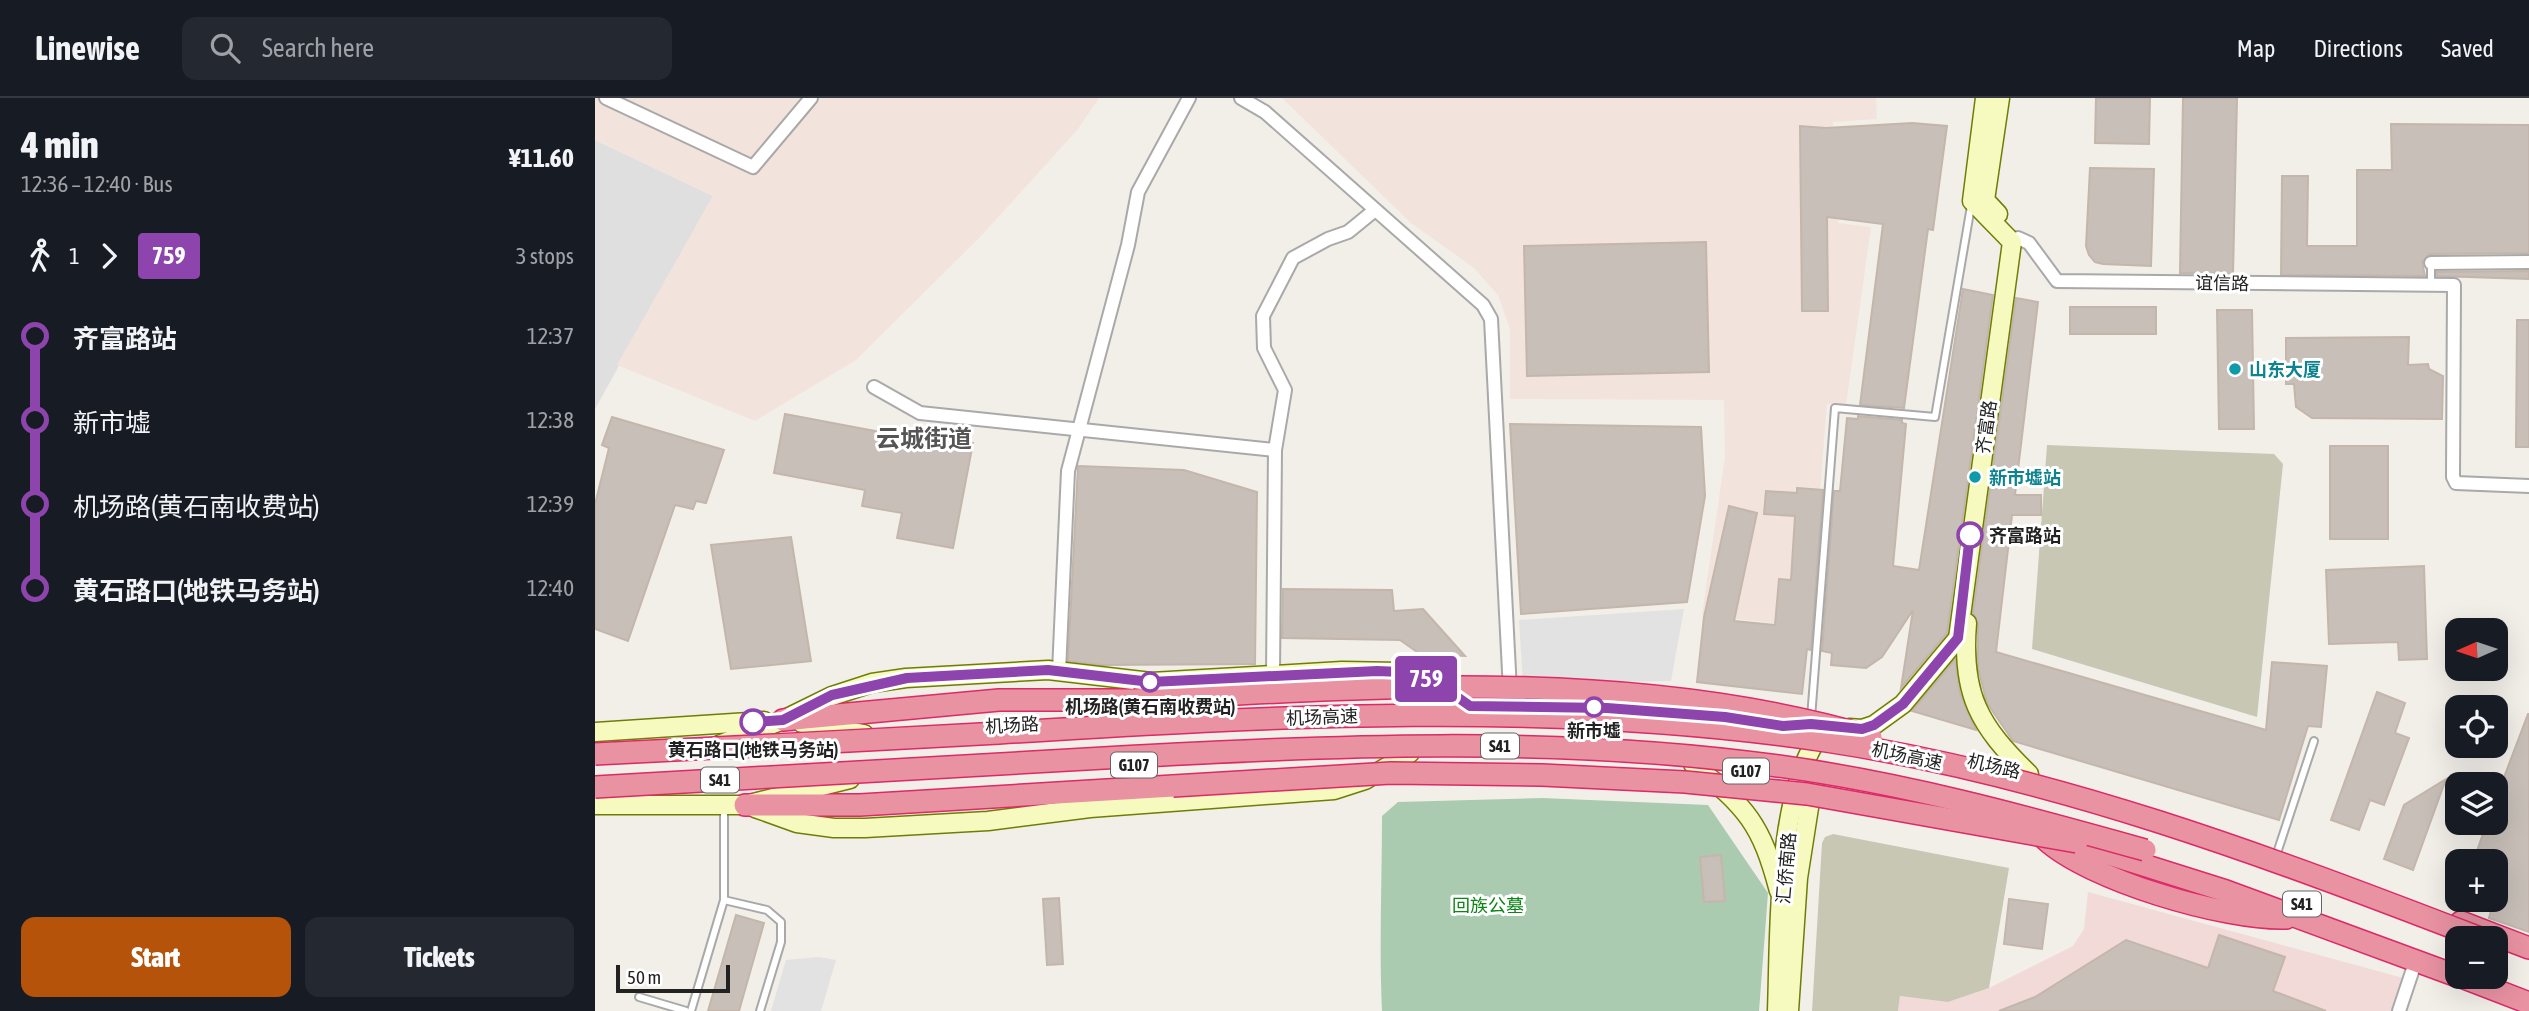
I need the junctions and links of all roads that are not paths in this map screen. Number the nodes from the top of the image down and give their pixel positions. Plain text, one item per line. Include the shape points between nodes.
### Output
1 (606, 98) edge
2 (811, 98) edge
3 (1189, 98) edge
4 (1241, 98) edge
5 (1985, 98) edge
6 (2000, 98) edge
7 (1979, 201) junction
8 (1375, 210) junction
9 (2015, 240) junction
10 (2529, 262) edge
11 (2431, 263) joint
12 (2431, 285) junction
13 (874, 387) dead end
14 (1079, 430) junction
15 (1275, 450) junction
16 (2529, 486) edge
17 (1059, 672) junction
18 (1273, 675) junction
19 (1511, 705) junction
20 (1470, 706) junction
21 (783, 720) junction
22 (1816, 728) junction
23 (595, 732) edge
24 (864, 734) junction
25 (2314, 741) dead end
26 (700, 752) junction
27 (1410, 752) junction
28 (595, 757) edge
29 (1693, 764) junction
30 (2029, 774) junction
31 (857, 777) junction
32 (1806, 779) junction
33 (595, 785) edge
34 (2068, 794) junction
35 (595, 805) edge
36 (735, 805) junction
37 (2145, 850) junction
38 (2277, 853) junction
39 (724, 900) junction
40 (1782, 902) junction
41 (2447, 926) edge
42 (2529, 948) edge
43 (2508, 949) edge
44 (2529, 957) edge
45 (2445, 958) edge
46 (2416, 961) junction
47 (2445, 971) edge
48 (2508, 983) edge
49 (2492, 989) edge
50 (2529, 991) edge
51 (639, 997) dead end
52 (2529, 1003) edge
53 (688, 1011) edge
54 (760, 1011) edge
55 (1777, 1011) edge
56 (1789, 1011) edge
57 (2399, 1011) edge

1 - 2 street via 753,167
3 - 14 street via 1138,192
4 - 8 street via 1265,112
5 - 7 main road
6 - 7 main road
7 - 9 main road
7 - 22 lane via 1935,417 1835,408
8 - 15 street via 1348,232 1293,258 1263,316 1264,348 1285,390
8 - 19 street via 1483,304 1491,319
9 - 12 street, 谊信路 via 2029,243 2057,281
9 - 22 main road, 齐富路 via 1958,638 1909,699 1874,725
9 - 30 main road, 齐富路 via 1966,636 1972,697 1982,723
10 - 11 street
11 - 12 lane
12 - 16 street, 谊信路 via 2454,285 2453,477 2456,483
13 - 14 street via 920,413
14 - 15 street
14 - 17 street via 1069,471
15 - 18 street
17 - 18 main road via 1151,682
17 - 21 main road via 872,683 832,695
18 - 20 main road via 1401,672 1436,682
19 - 20 highway, 机场路
19 - 22 highway, 机场路 via 1635,709
20 - 24 highway, 机场路
21 - 23 main road
21 - 24 main road
21 - 26 main road
21 - 34 highway, bridge via 999,701 1405,689 1574,691 1660,696 1816,722
22 - 30 highway, 机场路
22 - 32 main road, 汇侨南路
24 - 26 highway, 机场路
25 - 38 lane
26 - 28 highway, 机场路
27 - 29 highway via 1589,756
27 - 31 highway, G107
27 - 36 main road via 1365,780 1333,790 1090,808 988,821 834,828 797,823
28 - 34 highway, 机场高速 / S41, bridge via 1202,721 1506,716 1660,724 1814,740
29 - 32 highway, G107
29 - 40 main road via 1750,816 1767,849
30 - 38 highway, 机场路
31 - 33 highway, G107 via 713,776
31 - 36 main road
32 - 40 main road, 汇侨南路 via 1791,816
32 - 46 highway via 2038,832 2072,861 2113,878 2232,915 2302,918
32 - 56 main road, 汇侨南路
33 - 37 highway, 机场高速 / S41, bridge via 1222,752 1565,748 1720,759 1834,774 1951,797
34 - 41 highway, 机场高速 / S41, bridge via 2188,831
35 - 36 main road
36 - 37 highway, bridge via 860,805 1403,773 1542,775 1808,794 2035,836
36 - 39 lane
37 - 45 highway, 机场高速 / S41
38 - 42 highway, 机场路
39 - 53 lane
39 - 54 lane via 767,910 781,922 781,942
40 - 55 main road, 汇侨南路
43 - 44 highway
46 - 47 highway
46 - 57 street
48 - 50 highway
49 - 52 highway
51 - 53 lane

